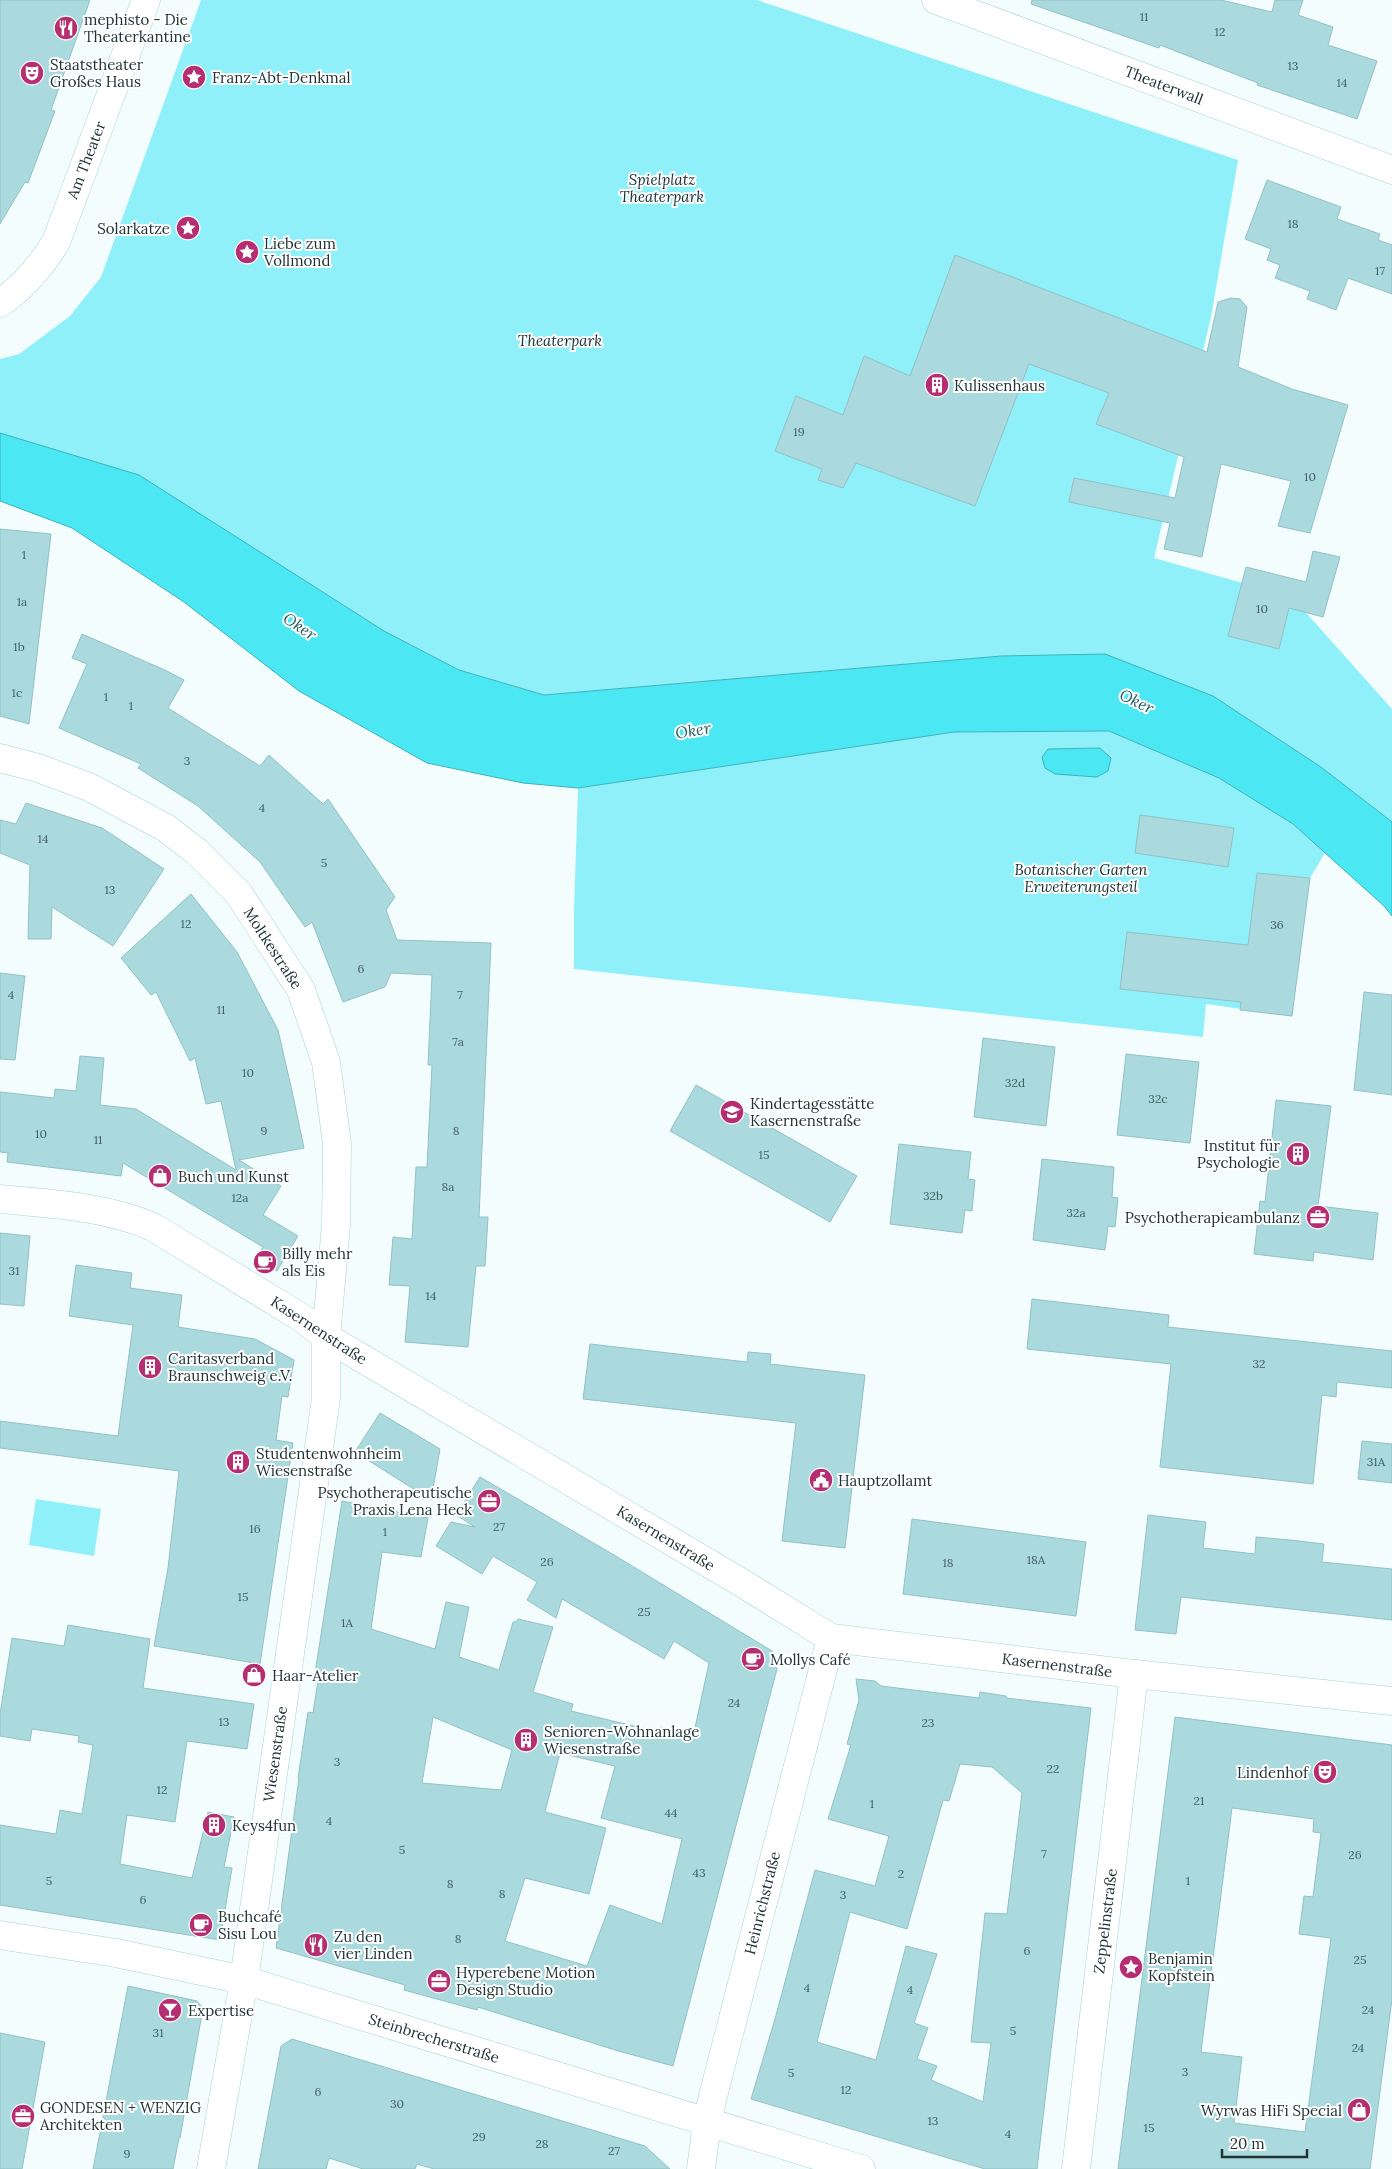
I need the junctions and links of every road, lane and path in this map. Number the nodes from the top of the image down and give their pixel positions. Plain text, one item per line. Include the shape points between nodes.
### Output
1 (146, 0) edge
2 (936, 0) edge
3 (1392, 170) edge
4 (0, 303) edge
5 (0, 758) edge
6 (0, 1199) edge
7 (326, 1337) junction
8 (831, 1638) junction
9 (1134, 1674) junction
10 (1392, 1701) edge
11 (0, 1935) edge
12 (244, 1980) junction
13 (707, 2122) junction
14 (211, 2169) edge
15 (701, 2169) edge
16 (861, 2169) edge
17 (1076, 2169) edge

1 - 4 street, Am Theater via 56,242 28,280
2 - 3 street, Theaterwall
5 - 7 street, Moltkestraße via 89,787 174,834 198,852 238,894 301,990 326,1062 337,1144 336,1225
6 - 7 street, Kasernenstraße via 105,1212 153,1226 294,1313
7 - 8 street, Kasernenstraße
7 - 12 street, Wiesenstraße via 326,1398
8 - 9 street, Kasernenstraße
8 - 13 street, Heinrichstraße
9 - 10 street, Kasernenstraße
9 - 17 street, Zeppelinstraße
11 - 12 street, Steinbrecherstraße
12 - 13 street, Steinbrecherstraße
12 - 14 street, Wiesenstraße
13 - 15 street, Heinrichstraße
13 - 16 street, Steinbrecherstraße

